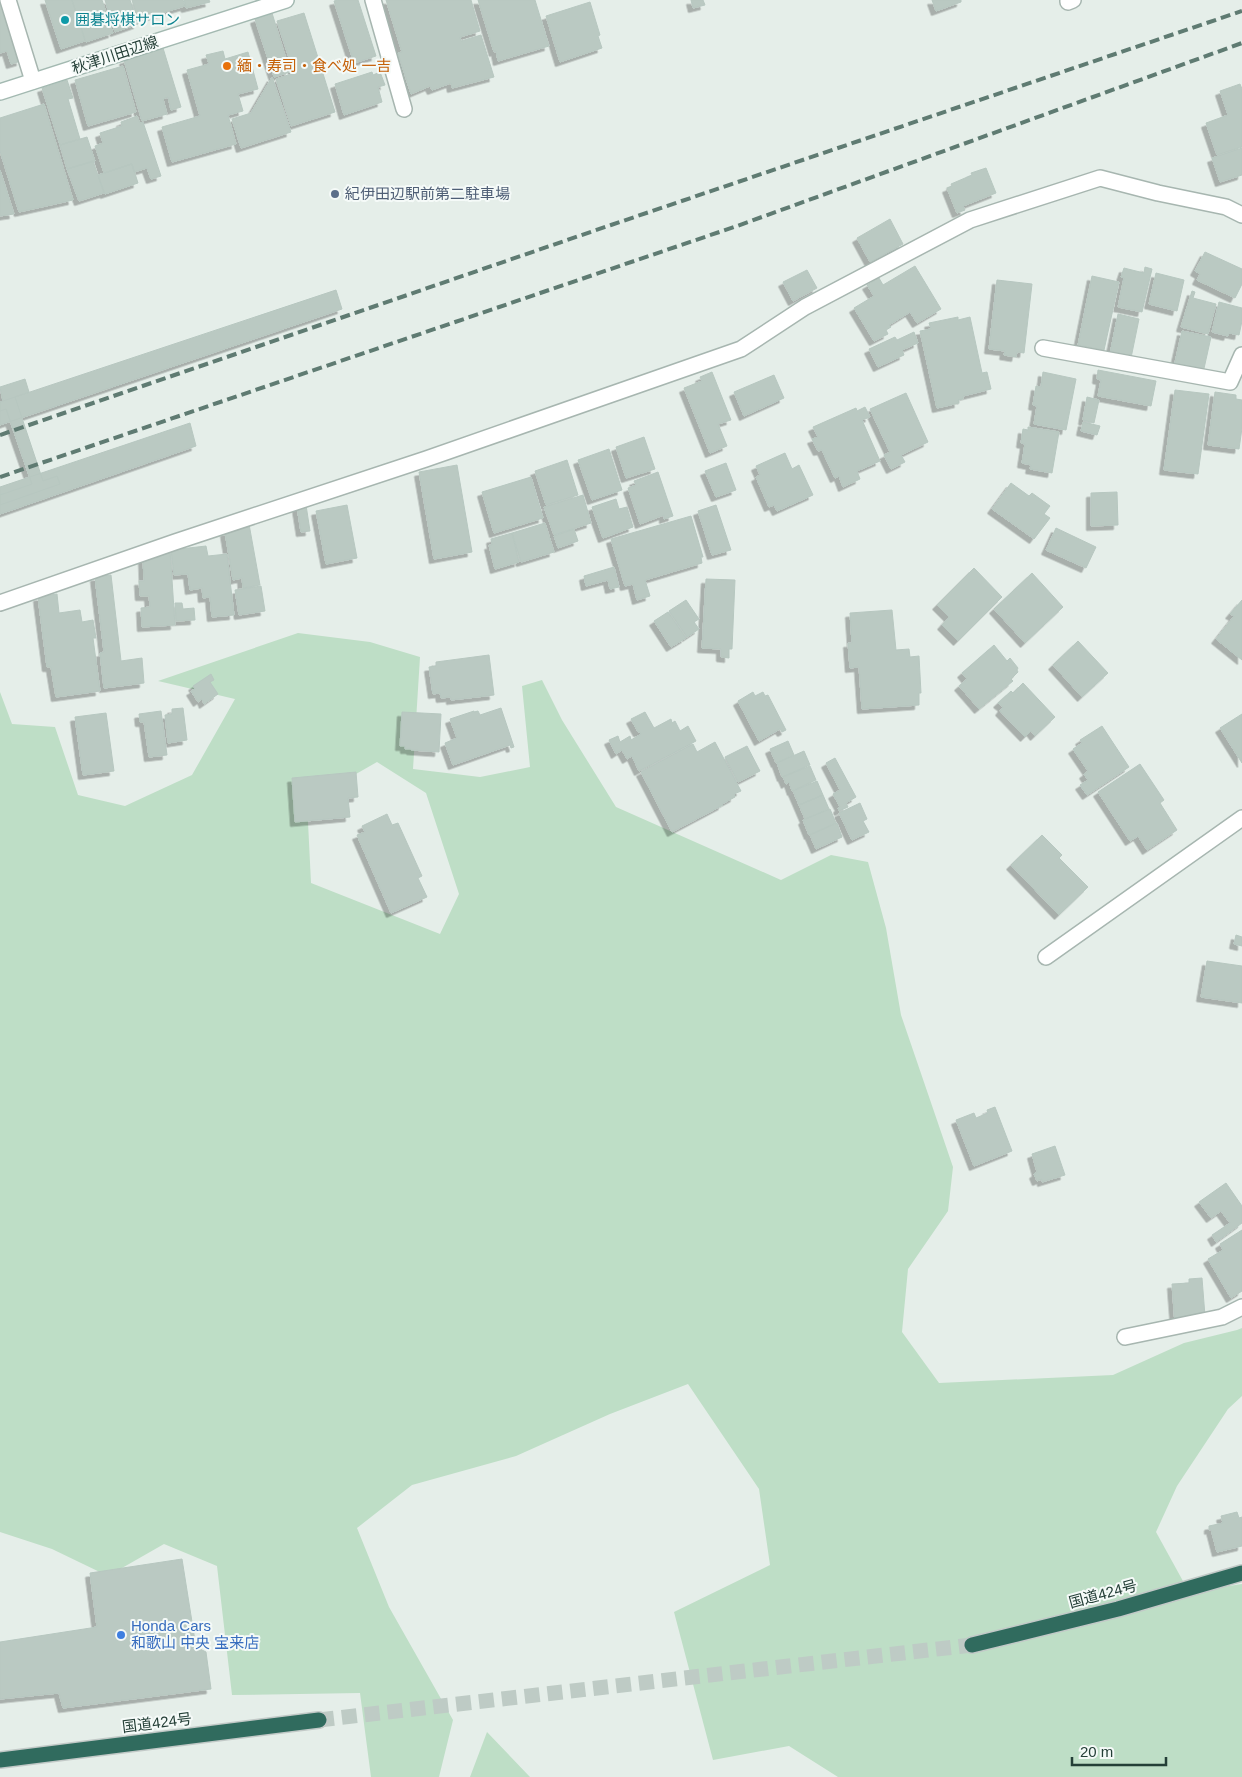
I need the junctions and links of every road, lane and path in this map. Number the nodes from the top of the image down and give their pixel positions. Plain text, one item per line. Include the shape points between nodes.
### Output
1 (8, 0) edge
2 (286, 0) edge
3 (373, 0) edge
4 (1068, 0) edge
5 (1073, 0) edge
6 (33, 82) junction
7 (0, 92) edge
8 (404, 109) dead end
9 (1242, 215) edge
10 (1043, 348) dead end
11 (1242, 355) edge
12 (0, 602) edge
13 (1242, 818) edge
14 (1046, 957) dead end
15 (1242, 1307) edge
16 (1125, 1336) dead end
17 (1242, 1573) edge
18 (972, 1645) tunnel mouth
19 (319, 1720) tunnel mouth
20 (0, 1760) edge

1 - 6 street
2 - 6 street, 秋津川田辺線
3 - 8 street
4 - 5 street
6 - 7 street, 秋津川田辺線
9 - 12 street via 1226,207 1100,178 970,220 805,307 741,350 426,460
10 - 11 street via 1230,382
13 - 14 street
15 - 16 street via 1222,1317
17 - 18 highway, 国道424号 via 1118,1610
19 - 20 highway, 国道424号

